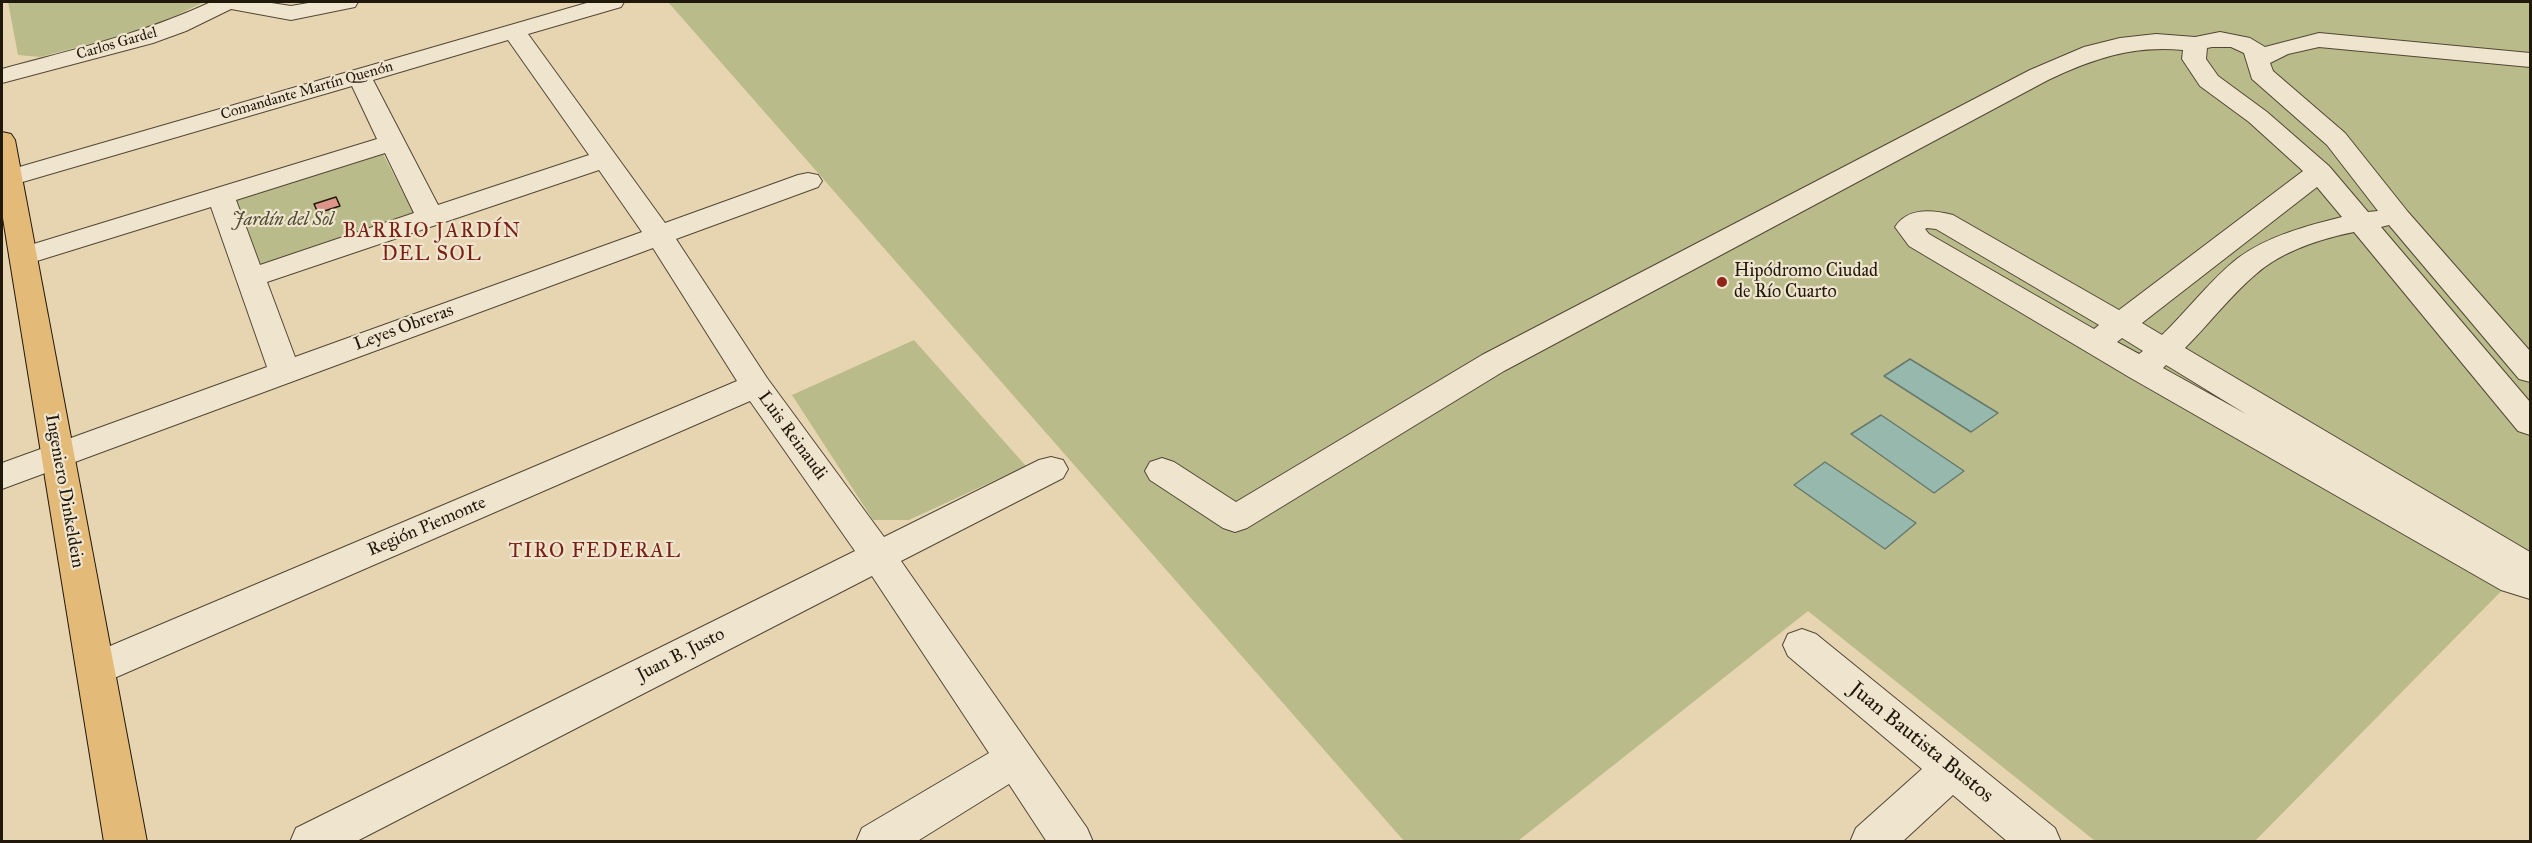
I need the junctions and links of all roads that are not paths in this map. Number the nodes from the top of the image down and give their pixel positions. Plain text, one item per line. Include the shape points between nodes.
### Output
1 (228, 2) edge
2 (347, 2) edge
3 (613, 2) edge
4 (551, 10) edge
5 (513, 30) junction
6 (2196, 44) junction
7 (2250, 50) junction
8 (2530, 60) edge
9 (2, 76) edge
10 (359, 76) junction
11 (2336, 139) junction
12 (2, 140) edge
13 (2285, 140) junction
14 (391, 143) junction
15 (604, 159) junction
16 (2319, 172) junction
17 (5, 179) edge
18 (808, 181) dead end
19 (221, 197) junction
20 (429, 217) junction
21 (2398, 218) junction
22 (2361, 221) junction
23 (659, 236) junction
24 (24, 256) junction
25 (250, 278) junction
26 (2121, 324) junction
27 (2095, 343) junction
28 (2153, 360) junction
29 (284, 371) junction
30 (2530, 371) edge
31 (756, 386) junction
32 (2530, 423) edge
33 (57, 455) junction
34 (1051, 469) dead end
35 (1162, 471) dead end
36 (2, 476) edge
37 (877, 555) junction
38 (2530, 568) edge
39 (2530, 585) edge
40 (1802, 645) dead end
41 (98, 668) junction
42 (1015, 759) junction
43 (1952, 769) junction
44 (126, 842) edge
45 (310, 842) edge
46 (877, 842) edge
47 (1072, 842) edge
48 (1870, 842) edge
49 (2040, 842) edge

1 - 2 street via 291,13
1 - 9 street, Carlos Gardel via 145,38
3 - 4 street, Comandante Martín Quenón
4 - 5 street, Comandante Martín Quenón
5 - 10 street, Comandante Martín Quenón
5 - 15 street, Luis Reinaudi
6 - 7 street via 2220,39
6 - 13 street via 2194,59 2209,81
6 - 35 street via 2126,43 2079,56 2039,75 1493,363 1234,519
7 - 8 street via 2319,40
7 - 11 street via 2261,74
10 - 14 street
10 - 17 street, Comandante Martín Quenón
11 - 13 street via 2298,128 2288,132
11 - 21 street
12 - 17 main road, Ingeniero Dinkeldein
13 - 16 street
14 - 19 street
14 - 20 street
15 - 20 street
15 - 23 street, Luis Reinaudi
16 - 22 street
16 - 26 street
17 - 24 main road, Ingeniero Dinkeldein
18 - 23 street, Leyes Obreras
19 - 24 street
19 - 25 street
20 - 25 street
21 - 22 street
21 - 30 street
22 - 28 street via 2301,237 2248,265
22 - 32 street
23 - 29 street, Leyes Obreras
23 - 31 street, Luis Reinaudi
24 - 33 main road, Ingeniero Dinkeldein
25 - 29 street
26 - 27 street
26 - 27 street via 1943,221 1922,219 1909,226 1919,240
26 - 28 street
27 - 28 street
28 - 38 street
28 - 39 street via 2514,580
29 - 33 street, Leyes Obreras
31 - 37 street, Luis Reinaudi
31 - 41 street, Región Piemonte
33 - 36 street, Leyes Obreras
33 - 41 main road, Ingeniero Dinkeldein
34 - 37 street, Juan B. Justo
37 - 42 street, Luis Reinaudi
37 - 45 street, Juan B. Justo
40 - 43 street, Juan Bautista Bustos
41 - 44 main road, Ingeniero Dinkeldein
42 - 46 street
42 - 47 street, Luis Reinaudi
43 - 48 street
43 - 49 street, Juan Bautista Bustos

